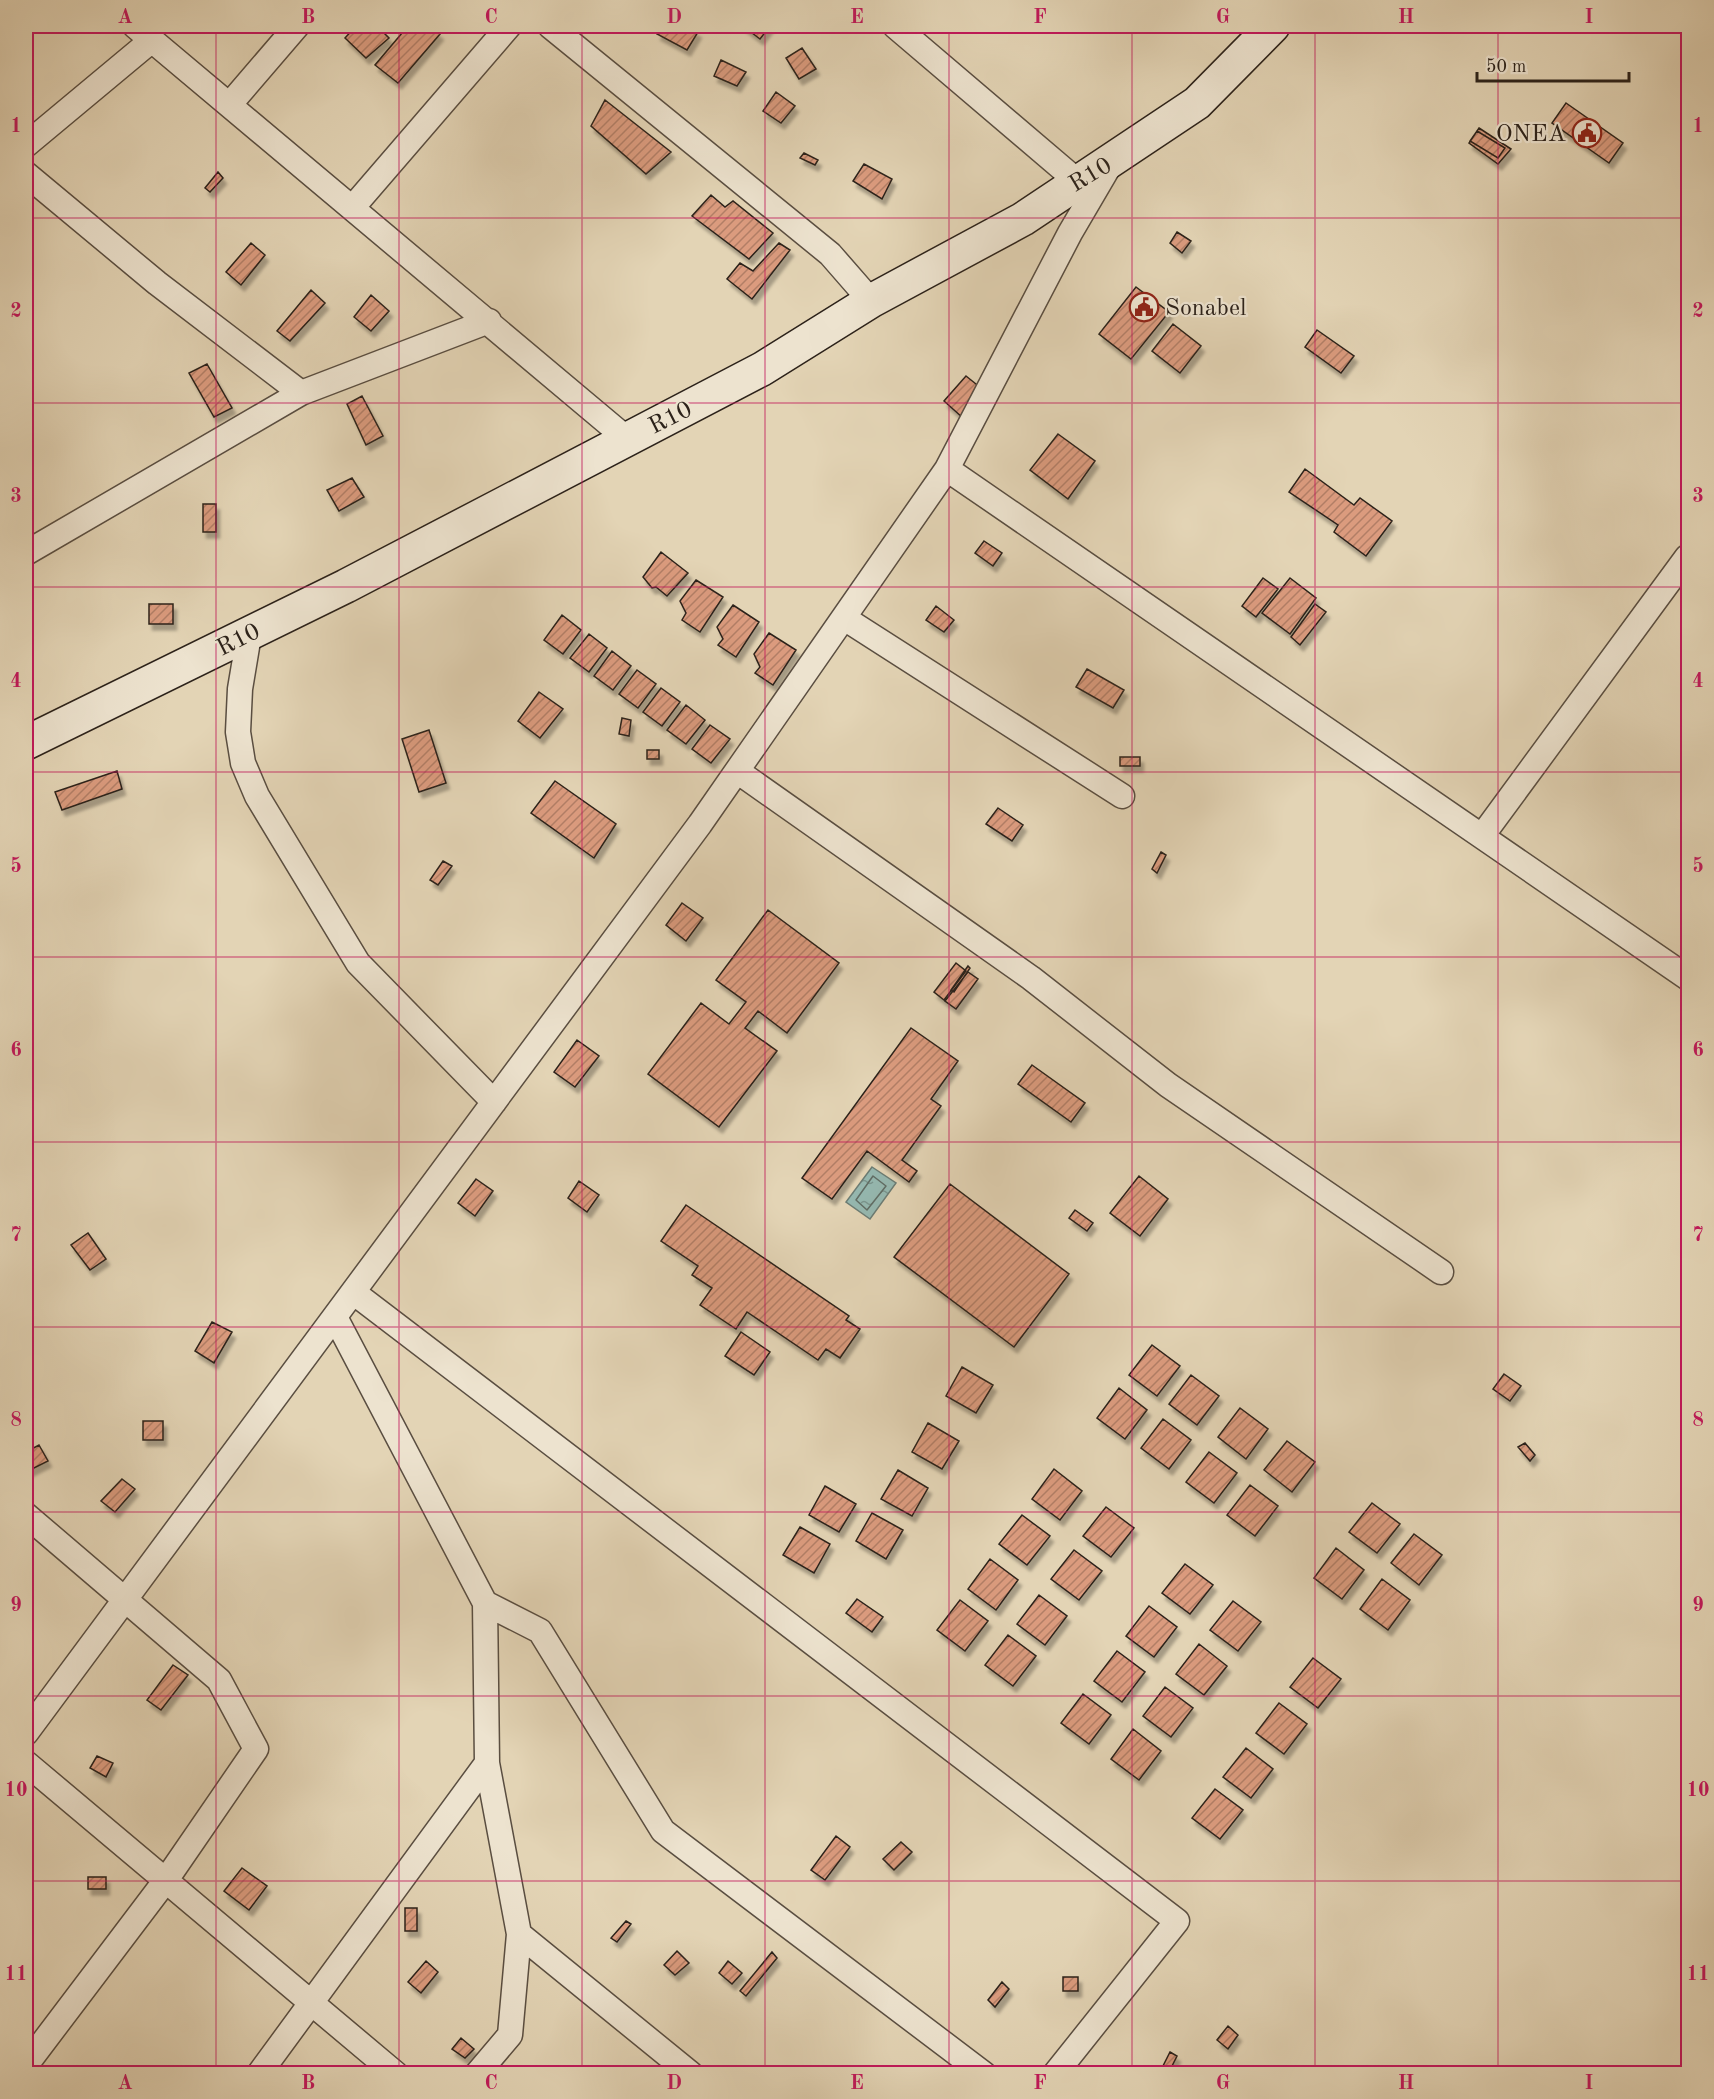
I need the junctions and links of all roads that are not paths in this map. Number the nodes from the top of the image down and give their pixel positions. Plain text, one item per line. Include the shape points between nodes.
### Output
1 (297, 26) edge
2 (509, 26) edge
3 (550, 26) edge
4 (895, 26) edge
5 (1273, 26) edge
6 (144, 33) edge
7 (230, 104) junction
8 (26, 145) edge
9 (1112, 161) junction
10 (26, 174) edge
11 (1077, 181) junction
12 (352, 207) junction
13 (871, 301) junction
14 (489, 321) junction
15 (301, 393) junction
16 (627, 439) junction
17 (947, 469) junction
18 (26, 553) edge
19 (1687, 557) edge
20 (843, 618) junction
21 (249, 635) junction
22 (26, 743) edge
23 (737, 771) junction
24 (1122, 796) dead end
25 (1482, 836) junction
26 (1689, 978) edge
27 (494, 1102) junction
28 (1441, 1272) dead end
29 (353, 1292) junction
30 (335, 1317) junction
31 (26, 1515) edge
32 (126, 1599) junction
33 (485, 1603) junction
34 (26, 1733) edge
35 (26, 1763) edge
36 (487, 1763) junction
37 (166, 1880) junction
38 (519, 1934) junction
39 (311, 2002) junction
40 (26, 2065) edge
41 (259, 2073) edge
42 (396, 2073) edge
43 (477, 2073) edge
44 (691, 2073) edge
45 (984, 2073) edge
46 (1055, 2073) edge

1 - 7 street
2 - 12 street
3 - 13 street via 830,254
4 - 11 street
5 - 9 main road, R10 via 1197,103
6 - 7 street
6 - 8 street
7 - 12 street
9 - 11 main road, R10
9 - 17 street via 1070,233
10 - 15 street via 157,284
11 - 13 main road, R10 via 1023,219
12 - 14 street
13 - 16 main road, R10 via 762,369
14 - 15 street
14 - 16 street
15 - 18 street
16 - 21 main road, R10
17 - 20 street
17 - 25 street
19 - 25 street
20 - 23 street
20 - 24 street
21 - 22 main road, R10
21 - 27 street via 238,732 243,763 257,796 358,963
23 - 27 street
23 - 28 street via 1031,978 1168,1085
25 - 26 street
27 - 29 street
29 - 30 street
29 - 46 street via 1177,1921
30 - 32 street
30 - 33 street
31 - 32 street
32 - 34 street
32 - 37 street via 219,1680 256,1749
33 - 36 street
33 - 45 street via 540,1631 663,1832
35 - 37 street
36 - 38 street
36 - 39 street
37 - 39 street
37 - 40 street
38 - 43 street via 510,2035
38 - 44 street
39 - 41 street
39 - 42 street

